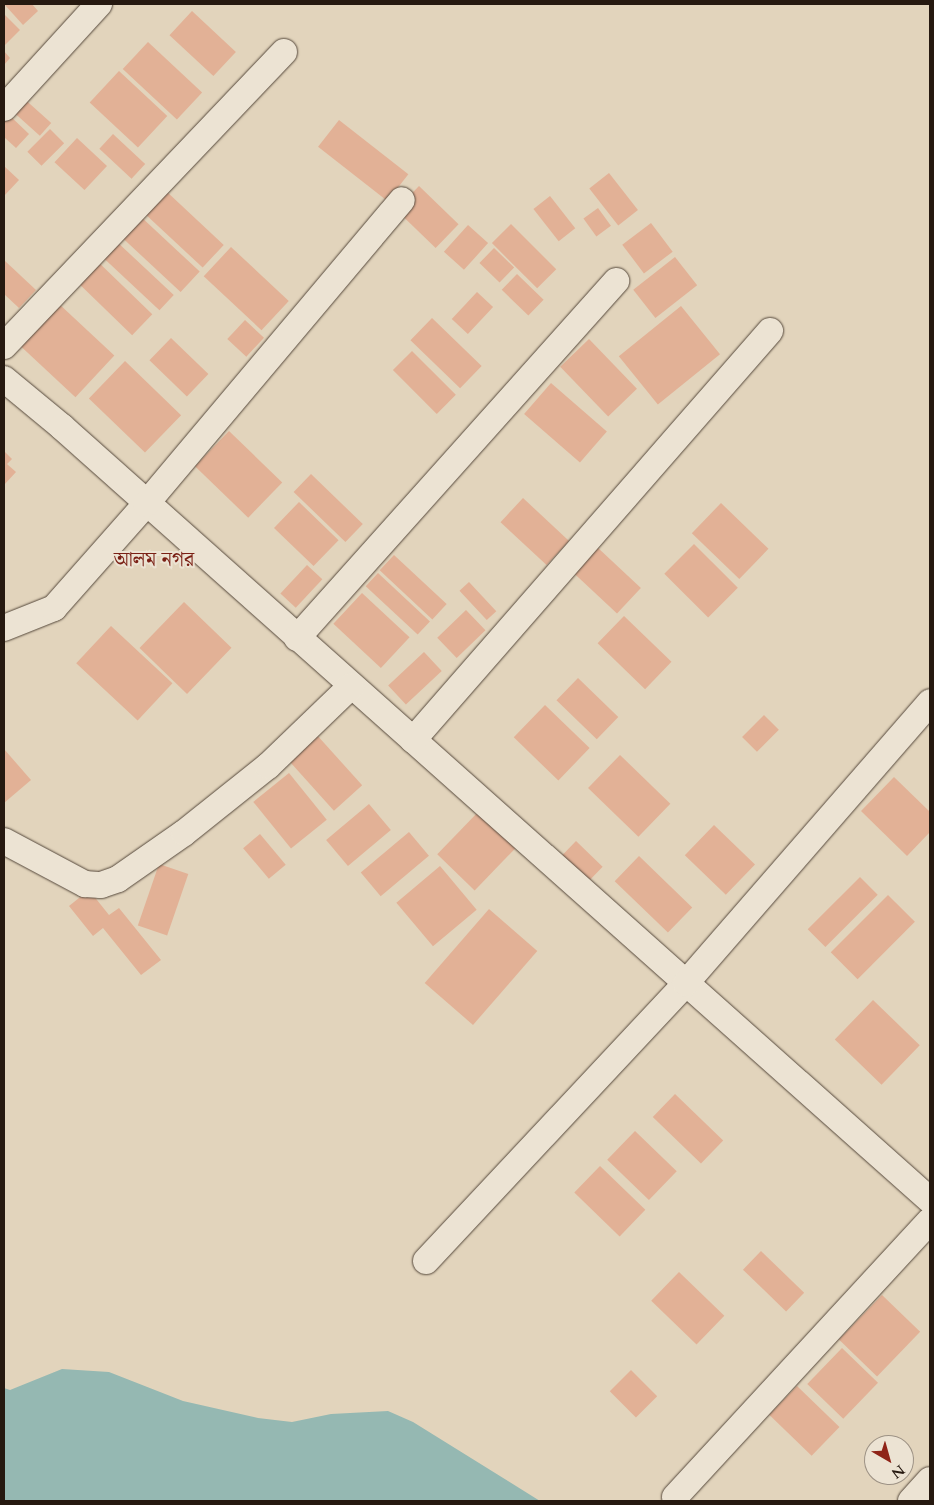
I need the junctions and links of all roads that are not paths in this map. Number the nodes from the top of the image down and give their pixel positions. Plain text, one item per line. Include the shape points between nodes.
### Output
1 (99, 4) edge
2 (284, 52) dead end
3 (4, 108) edge
4 (402, 200) dead end
5 (616, 281) dead end
6 (770, 332) dead end
7 (4, 346) edge
8 (4, 379) edge
9 (146, 504) junction
10 (4, 628) edge
11 (296, 638) junction
12 (351, 686) junction
13 (930, 702) edge
14 (413, 740) junction
15 (4, 841) edge
16 (686, 983) junction
17 (930, 1200) edge
18 (930, 1221) edge
19 (426, 1261) dead end
20 (930, 1480) edge
21 (675, 1497) dead end
22 (910, 1501) edge

1 - 3 street
2 - 7 street
4 - 9 street
5 - 11 street
6 - 14 street
8 - 9 street
9 - 10 street via 54,608
9 - 11 street
11 - 12 street
12 - 14 street
12 - 15 street via 268,766 118,879 101,886 85,884
13 - 16 street
14 - 16 street
16 - 17 street
16 - 19 street
18 - 21 street
20 - 22 street

